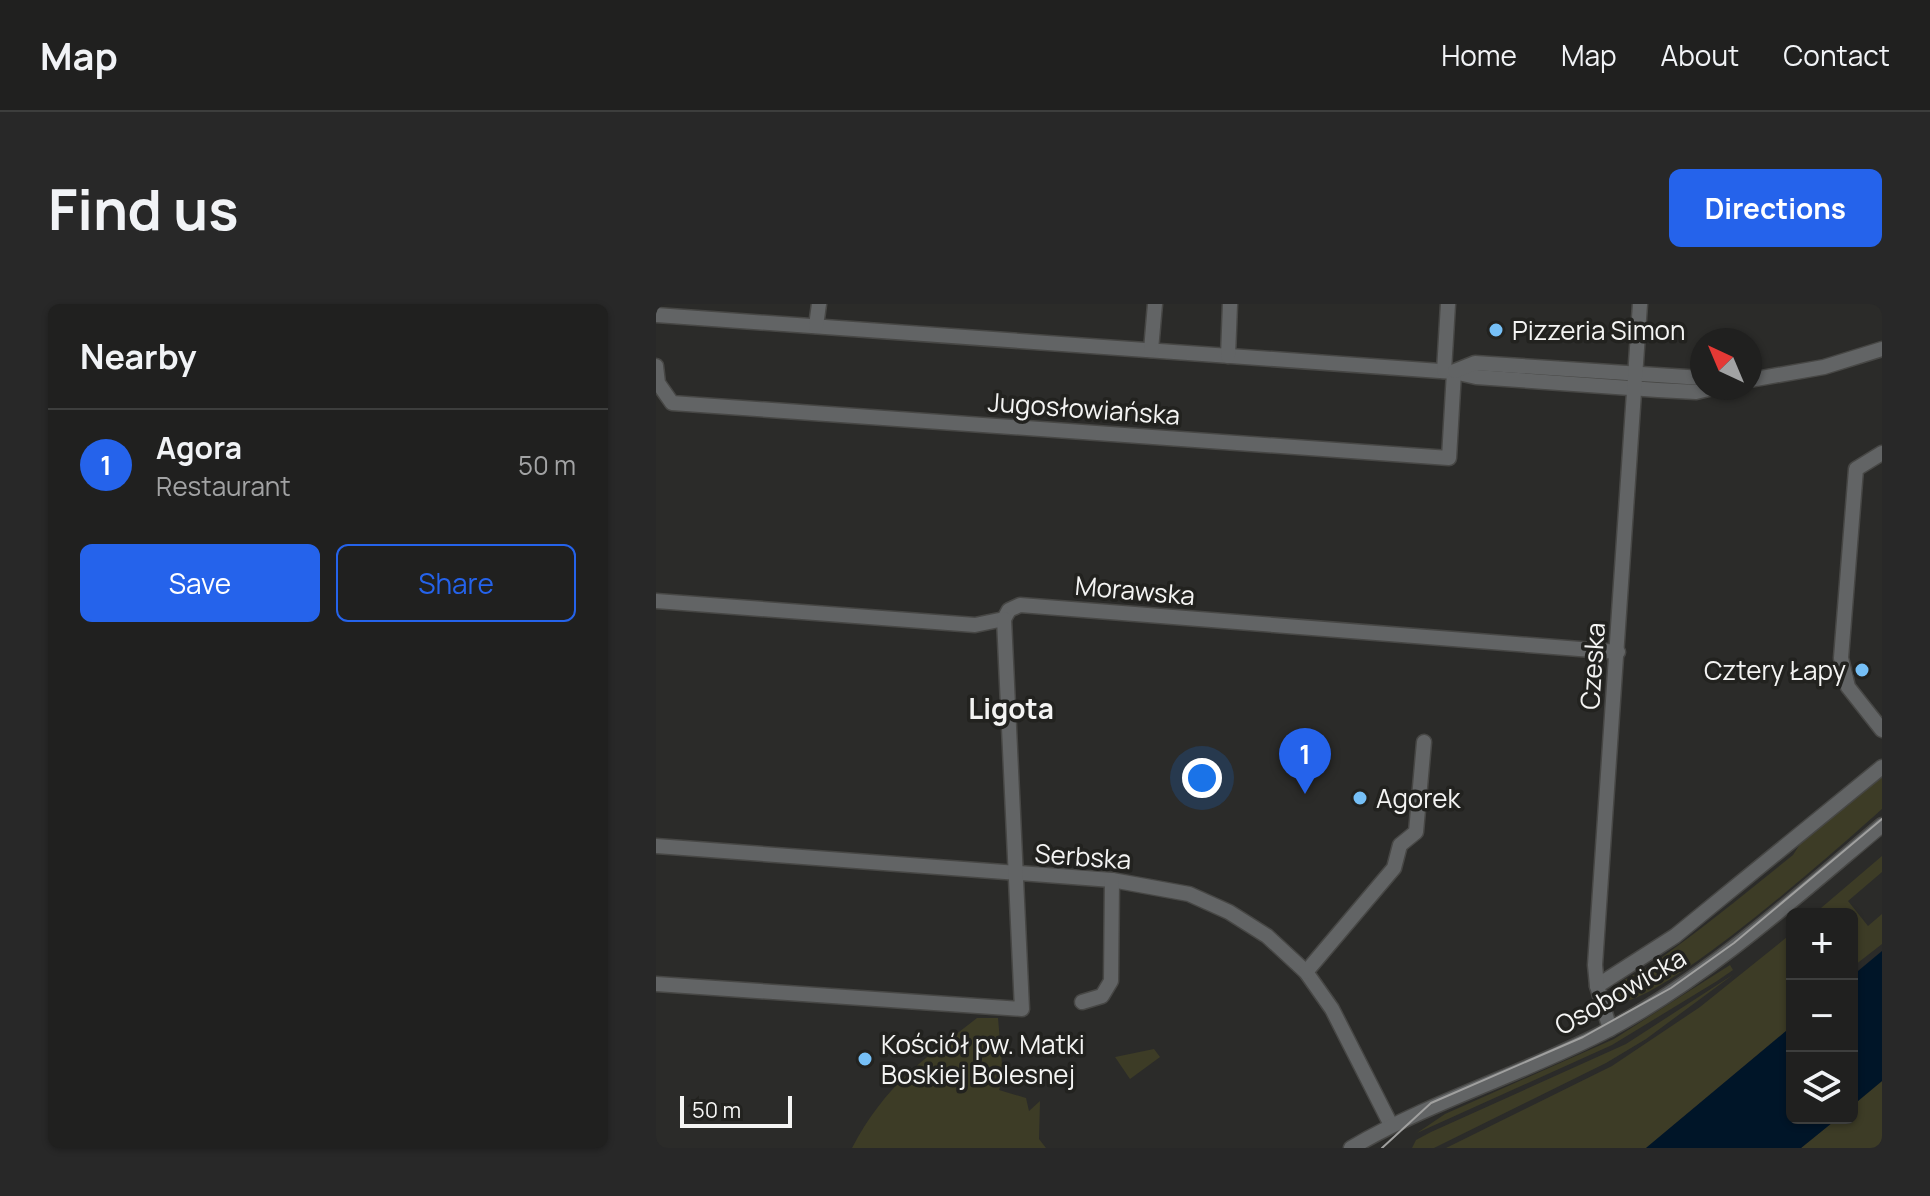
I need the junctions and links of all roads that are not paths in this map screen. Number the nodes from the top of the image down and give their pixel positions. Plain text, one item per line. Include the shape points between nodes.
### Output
1 (819, 304) edge
2 (1155, 304) edge
3 (1230, 304) edge
4 (1448, 304) edge
5 (1640, 304) edge
6 (656, 315) edge
7 (816, 326) junction
8 (1882, 349) edge
9 (1151, 350) junction
10 (1228, 356) junction
11 (656, 366) edge
12 (1449, 371) junction
13 (1762, 378) edge
14 (1690, 379) edge
15 (1636, 382) junction
16 (1690, 391) edge
17 (1882, 453) edge
18 (656, 601) edge
19 (1004, 619) junction
20 (1618, 652) junction
21 (1882, 730) edge
22 (1424, 742) dead end
23 (1882, 767) edge
24 (1882, 825) edge
25 (656, 846) edge
26 (1018, 875) junction
27 (1112, 880) junction
28 (1306, 972) junction
29 (656, 984) edge
30 (1597, 986) junction
31 (1082, 1002) dead end
32 (1610, 1029) junction
33 (1391, 1125) junction
34 (1351, 1148) edge

1 - 7 street
2 - 9 street
3 - 10 street
4 - 12 street
5 - 15 street, Czeska
6 - 7 street
7 - 9 street
8 - 13 street
9 - 10 street
10 - 12 street
11 - 12 street, Jugosłowiańska via 658,383 672,403 1449,458
12 - 15 street via 1475,363 1548,376
14 - 15 street
15 - 16 street
15 - 20 street, Czeska
17 - 21 street via 1856,469 1841,658 1848,687
18 - 19 street, Morawska via 975,625
19 - 20 street, Morawska via 1020,605
19 - 26 street
20 - 30 street, Czeska
22 - 28 street via 1416,832 1400,845 1394,868
23 - 30 street via 1675,936
24 - 32 street, Osobowicka via 1704,970
25 - 26 street, Serbska
26 - 27 street, Serbska
26 - 29 street via 1022,1009
27 - 28 street, Serbska via 1171,888 1229,912 1267,936
27 - 31 street via 1111,981 1102,996
28 - 33 street, Serbska via 1332,1009
30 - 32 street, Czeska
32 - 33 street, Osobowicka
33 - 34 street, Osobowicka

